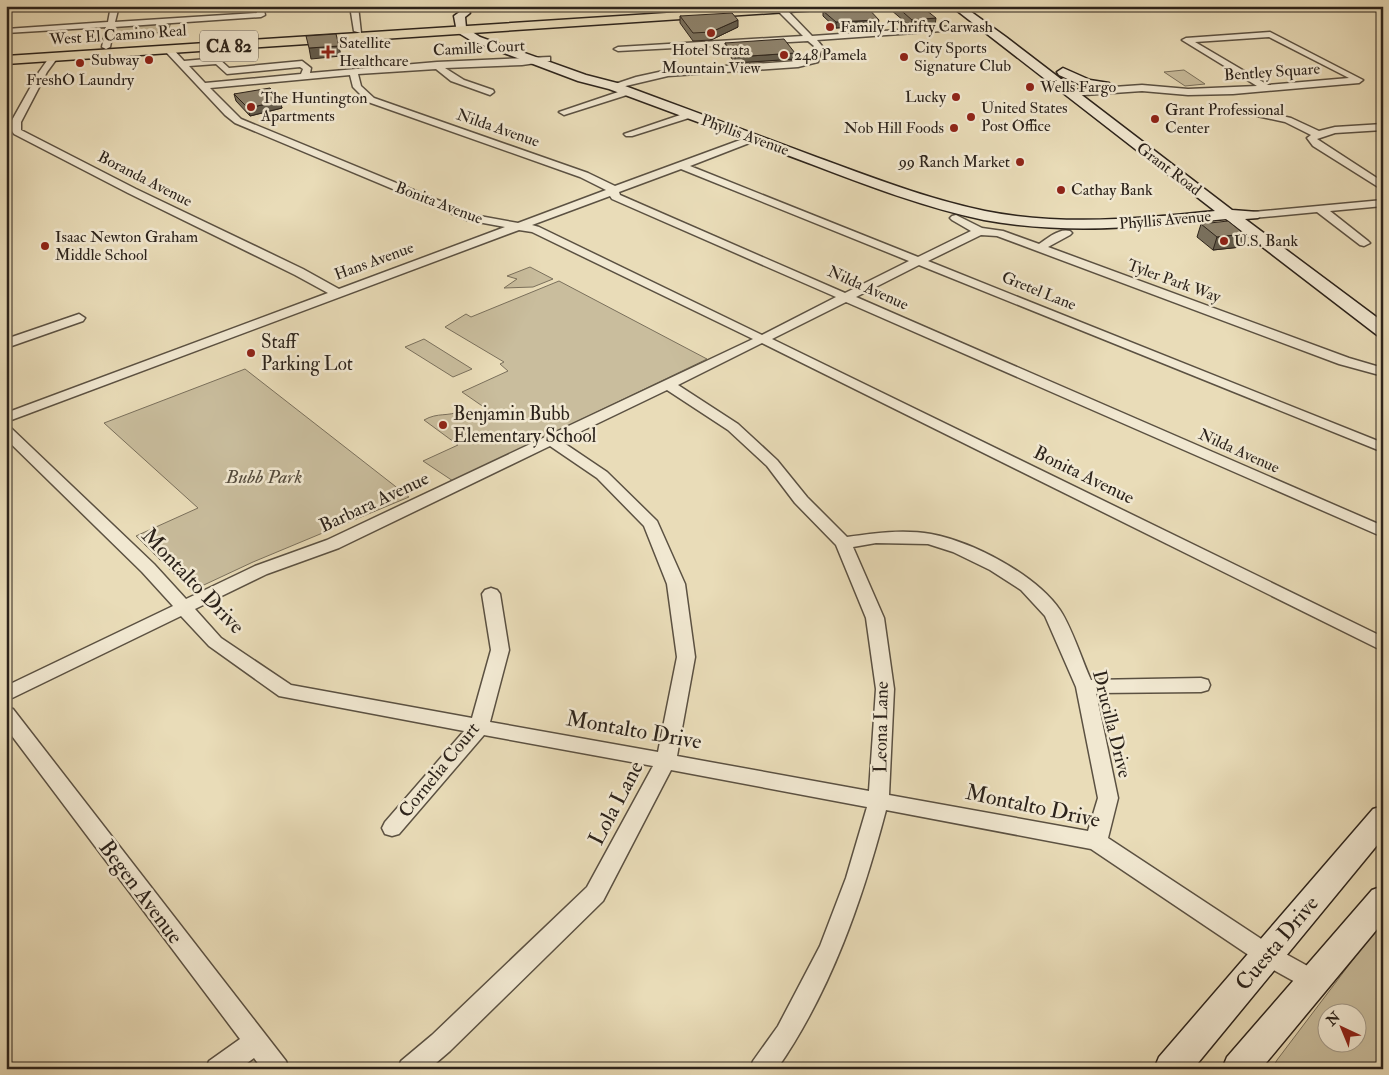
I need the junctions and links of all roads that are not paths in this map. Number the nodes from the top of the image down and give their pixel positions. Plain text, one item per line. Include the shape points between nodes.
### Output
1 (38, 6) edge
2 (115, 6) edge
3 (259, 6) edge
4 (354, 6) edge
5 (765, 6) edge
6 (832, 6) edge
7 (956, 6) edge
8 (974, 6) edge
9 (6, 8) edge
10 (464, 10) edge
11 (782, 10) junction
12 (261, 15) joint
13 (111, 24) junction
14 (525, 26) junction
15 (476, 27) junction
16 (460, 28) junction
17 (994, 28) junction
18 (6, 31) edge
19 (358, 31) junction
20 (812, 39) junction
21 (502, 42) junction
22 (106, 47) junction
23 (166, 47) junction
24 (618, 49) dead end
25 (6, 53) edge
26 (54, 57) junction
27 (6, 60) edge
28 (541, 60) junction
29 (182, 64) junction
30 (436, 65) junction
31 (353, 71) junction
32 (1063, 72) junction
33 (305, 76) junction
34 (203, 86) junction
35 (613, 86) junction
36 (1105, 86) junction
37 (1266, 88) junction
38 (1075, 90) junction
39 (490, 92) dead end
40 (627, 92) junction
41 (1188, 92) junction
42 (564, 112) dead end
43 (1260, 114) dead end
44 (689, 115) junction
45 (1383, 127) edge
46 (629, 134) dead end
47 (1317, 134) junction
48 (754, 138) junction
49 (682, 166) junction
50 (1383, 188) edge
51 (893, 190) junction
52 (612, 193) junction
53 (1383, 203) edge
54 (1320, 209) junction
55 (1240, 217) junction
56 (956, 218) junction
57 (520, 226) junction
58 (980, 231) junction
59 (1066, 233) junction
60 (1364, 243) dead end
61 (1040, 248) junction
62 (920, 261) junction
63 (337, 293) junction
64 (848, 297) junction
65 (1383, 315) edge
66 (79, 318) dead end
67 (1383, 331) edge
68 (762, 339) junction
69 (6, 344) edge
70 (1383, 372) edge
71 (668, 385) junction
72 (6, 418) edge
73 (6, 431) edge
74 (552, 441) junction
75 (1383, 448) edge
76 (1383, 532) edge
77 (843, 543) junction
78 (491, 594) dead end
79 (184, 607) junction
80 (1383, 645) edge
81 (1201, 684) dead end
82 (1086, 687) junction
83 (6, 694) edge
84 (6, 714) edge
85 (479, 727) junction
86 (666, 760) junction
87 (879, 799) junction
88 (1383, 817) edge
89 (392, 828) dead end
90 (1096, 840) junction
91 (1383, 899) edge
92 (1267, 955) junction
93 (1314, 981) junction
94 (256, 1042) junction
95 (218, 1069) edge
96 (277, 1069) edge
97 (410, 1069) edge
98 (762, 1069) edge
99 (1171, 1069) edge
100 (1239, 1069) edge

1 - 9 street
2 - 13 street
3 - 12 street
4 - 19 street
5 - 15 main road, West El Camino Real / CA 82
6 - 11 main road, West El Camino Real / CA 82
7 - 17 main road, Grant Road
8 - 17 main road, Grant Road
10 - 15 main road, Phyllis Avenue
10 - 16 main road via 459,16
11 - 14 main road, West El Camino Real / CA 82
11 - 20 street
12 - 13 street
13 - 18 street
13 - 22 street
14 - 15 main road, West El Camino Real / CA 82
14 - 21 main road via 496,32 494,35
15 - 16 main road, West El Camino Real / CA 82
15 - 21 main road, Phyllis Avenue via 487,37
16 - 19 main road, West El Camino Real / CA 82
16 - 23 main road, West El Camino Real / CA 82
16 - 28 main road, Phyllis Avenue via 476,39
17 - 20 street
17 - 32 main road, Grant Road via 1014,35
17 - 38 main road, Grant Road
19 - 23 main road, West El Camino Real / CA 82
20 - 24 street
20 - 35 street via 818,49 811,62 668,73
21 - 28 main road, Phyllis Avenue
22 - 23 main road, West El Camino Real / CA 82
22 - 25 main road, West El Camino Real / CA 82
23 - 26 main road, West El Camino Real via 100,50 90,55
23 - 29 street, Bonita Avenue
26 - 27 main road, West El Camino Real
26 - 63 street, Boranda Avenue via 16,122 17,132
28 - 30 street, Camille Court
28 - 35 main road, Phyllis Avenue via 582,78
29 - 33 street via 218,61 227,72 302,64 307,68
29 - 34 street, Bonita Avenue
30 - 31 street, Camille Court
30 - 39 street via 454,80
31 - 33 street, Camille Court
31 - 52 street, Nilda Avenue via 357,87 371,100 584,175 610,187
32 - 36 main road via 1087,84
32 - 38 main road, Grant Road
33 - 34 street, Camille Court
34 - 57 street, Bonita Avenue via 236,120 256,130 471,218
35 - 40 main road, Phyllis Avenue
36 - 38 street, Bentley Square
36 - 41 street, Bentley Square via 1140,85
37 - 37 street, Bentley Square via 1186,40 1270,34 1359,80
37 - 41 street, Bentley Square
38 - 41 street, Bentley Square via 1142,88
38 - 55 main road, Grant Road
38 - 55 main road, Grant Road via 1104,109
40 - 42 street
40 - 44 main road, Phyllis Avenue
43 - 47 street via 1288,120
44 - 46 street
44 - 48 main road, Phyllis Avenue
45 - 47 street
47 - 50 street via 1312,138 1316,144
48 - 49 street, Hans Avenue
48 - 51 main road, Phyllis Avenue
49 - 52 street, Hans Avenue
49 - 62 street, Gretel Lane
51 - 55 main road, Phyllis Avenue via 984,215 1058,224
51 - 56 main road, Phyllis Avenue
52 - 57 street, Hans Avenue
52 - 64 street, Nilda Avenue
53 - 54 street
54 - 55 street
54 - 60 street
55 - 59 main road, Phyllis Avenue via 1110,232
55 - 65 main road, Grant Road
55 - 67 main road, Grant Road
56 - 58 street, Tyler Park Way
56 - 59 main road, Phyllis Avenue
57 - 63 street, Hans Avenue
57 - 68 street, Bonita Avenue via 536,230
58 - 61 street, Tyler Park Way via 999,233
58 - 62 street, Barbara Avenue
59 - 61 street, Phyllis Avenue
61 - 70 street, Tyler Park Way via 1344,361
62 - 64 street, Barbara Avenue
62 - 75 street, Gretel Lane
63 - 72 street, Hans Avenue
64 - 68 street, Barbara Avenue
64 - 76 street, Nilda Avenue
66 - 69 street
68 - 71 street, Barbara Avenue
68 - 80 street, Bonita Avenue
71 - 74 street, Barbara Avenue
71 - 77 street, Leona Lane via 733,427 772,463 801,500
73 - 79 street, Montalto Drive via 124,544
74 - 79 street, Barbara Avenue via 333,544 261,570
74 - 86 street, Lola Lane via 602,474 651,524 676,584 686,658
77 - 82 street, Drucilla Drive via 876,538 929,539 959,548 996,566 1027,586 1053,612
77 - 87 street, Leona Lane via 875,618 879,644 885,689
78 - 85 street, Cornelia Court via 500,650
79 - 83 street, Barbara Avenue
79 - 85 street, Montalto Drive via 215,642 286,691
81 - 82 street
82 - 90 street, Drucilla Drive via 1108,798
84 - 94 street, Begen Avenue
85 - 86 street, Montalto Drive
85 - 89 street, Cornelia Court
86 - 87 street, Montalto Drive
86 - 97 street, Lola Lane via 594,894 441,1043
87 - 90 street, Montalto Drive
87 - 98 street, Leona Lane via 858,878 831,948 787,1034
88 - 92 main road, Cuesta Drive
90 - 92 street, Montalto Drive
91 - 93 main road
92 - 93 street, Montalto Drive
92 - 99 main road, Cuesta Drive
93 - 100 main road
94 - 95 street
94 - 96 street, Begen Avenue

